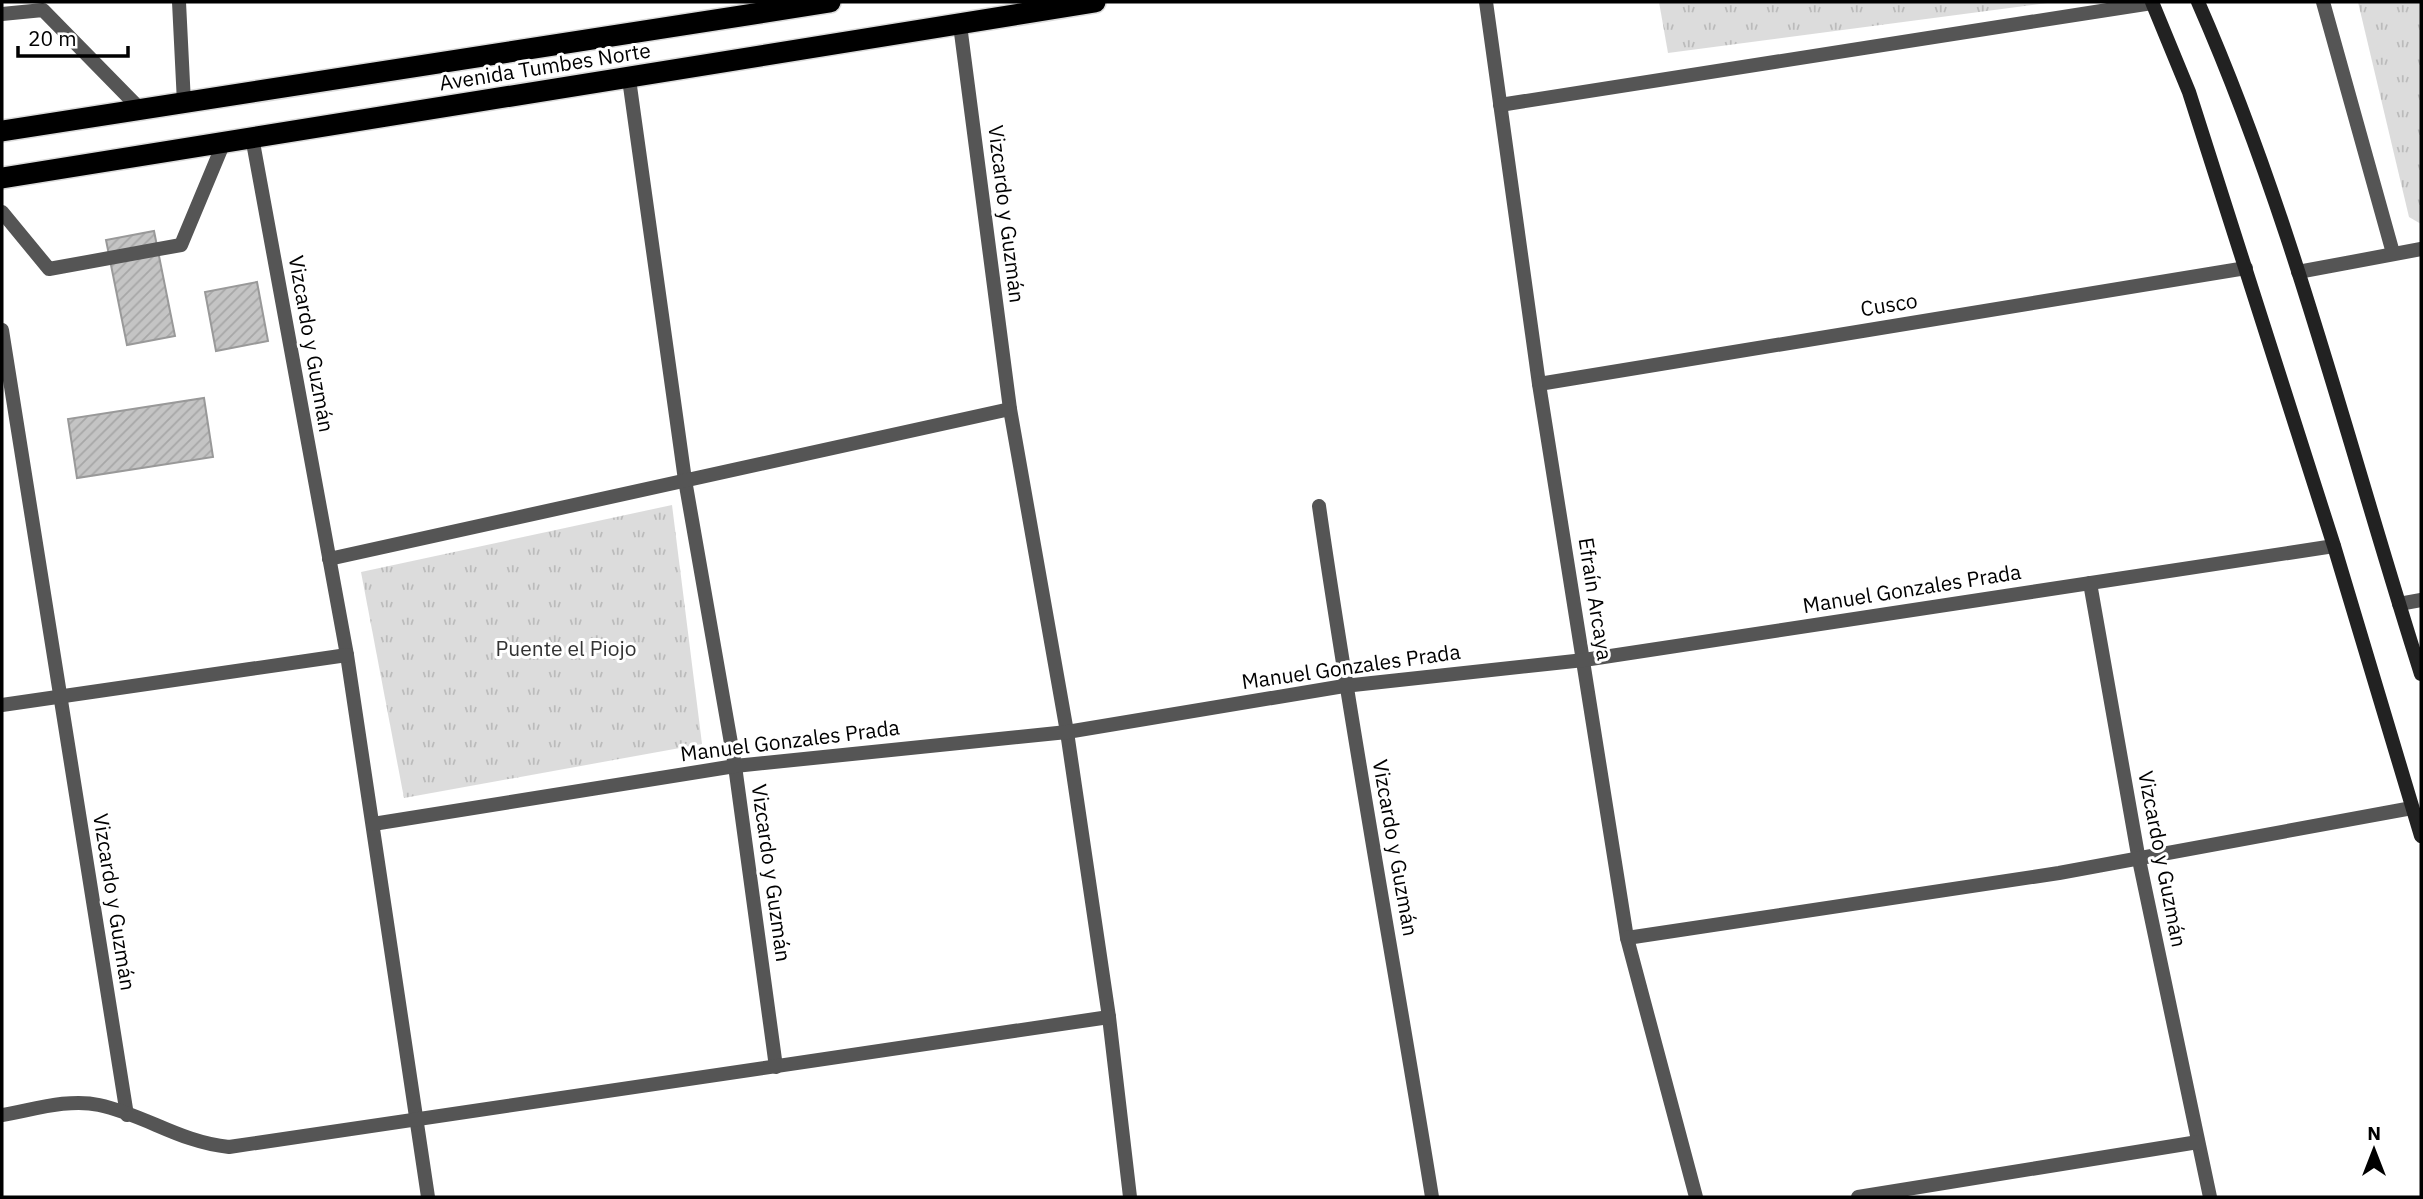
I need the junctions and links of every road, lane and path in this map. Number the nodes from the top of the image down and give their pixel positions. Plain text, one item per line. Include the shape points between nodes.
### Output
1 (178, 2) edge
2 (830, 2) edge
3 (1095, 2) edge
4 (1486, 2) edge
5 (2153, 2) edge
6 (2198, 2) edge
7 (2323, 2) edge
8 (2, 14) edge
9 (960, 25) junction
10 (629, 79) junction
11 (184, 103) junction
12 (1500, 105) junction
13 (141, 109) junction
14 (2, 131) edge
15 (252, 137) junction
16 (225, 142) junction
17 (2, 178) edge
18 (2, 212) edge
19 (2421, 248) edge
20 (2393, 253) junction
21 (2246, 268) junction
22 (2298, 272) junction
23 (2, 330) edge
24 (1539, 384) junction
25 (1010, 409) junction
26 (685, 480) junction
27 (1319, 506) dead end
28 (2334, 546) junction
29 (329, 559) junction
30 (2090, 583) junction
31 (2421, 600) edge
32 (2399, 604) junction
33 (347, 655) junction
34 (1584, 660) junction
35 (2421, 674) edge
36 (1344, 686) junction
37 (60, 696) junction
38 (2, 705) edge
39 (1067, 732) junction
40 (735, 766) junction
41 (2412, 808) junction
42 (373, 824) junction
43 (2421, 836) edge
44 (2138, 855) junction
45 (1627, 938) junction
46 (1109, 1017) junction
47 (776, 1066) junction
48 (2, 1115) edge
49 (127, 1115) junction
50 (418, 1120) junction
51 (2198, 1142) junction
52 (428, 1197) edge
53 (1130, 1197) edge
54 (1432, 1197) edge
55 (1696, 1197) edge
56 (1858, 1197) edge
57 (2210, 1197) edge

1 - 11 street
2 - 11 highway, Avenida Tumbes Norte
3 - 9 highway, Avenida Tumbes Norte
4 - 12 street, Efraín Arcaya
5 - 12 street
5 - 21 street via 2189,92
6 - 22 street via 2235,85
7 - 20 street
8 - 13 street via 43,10
9 - 10 highway, Avenida Tumbes Norte
9 - 25 street, Vizcardo y Guzmán
10 - 15 highway, Avenida Tumbes Norte
10 - 26 street, Vizcardo y Guzmán
11 - 13 highway, Avenida Tumbes Norte
12 - 24 street, Efraín Arcaya
13 - 14 highway, Avenida Tumbes Norte
15 - 16 highway, Avenida Tumbes Norte
15 - 29 street, Vizcardo y Guzmán
16 - 17 highway, Avenida Tumbes Norte
16 - 18 street via 181,245 48,269
19 - 20 street
20 - 22 street
21 - 24 street, Cusco
21 - 28 street
22 - 32 street
23 - 37 street, Vizcardo y Guzmán
24 - 34 street, Efraín Arcaya
25 - 26 street
25 - 39 street, Vizcardo y Guzmán
26 - 29 street
26 - 40 street, Vizcardo y Guzmán
27 - 36 street, Vizcardo y Guzmán
28 - 30 street, Manuel Gonzales Prada
28 - 41 street
29 - 33 street, Vizcardo y Guzmán
30 - 34 street, Manuel Gonzales Prada
30 - 44 street, Vizcardo y Guzmán
31 - 32 street
32 - 35 street
33 - 37 street
33 - 42 street, Vizcardo y Guzmán
34 - 36 street, Manuel Gonzales Prada
34 - 45 street, Efraín Arcaya
36 - 39 street, Manuel Gonzales Prada
36 - 54 street, Vizcardo y Guzmán
37 - 38 street
37 - 49 street, Vizcardo y Guzmán
39 - 40 street, Manuel Gonzales Prada
39 - 46 street, Vizcardo y Guzmán
40 - 42 street, Manuel Gonzales Prada
40 - 47 street, Vizcardo y Guzmán
41 - 43 street
41 - 44 street
42 - 50 street, Vizcardo y Guzmán
44 - 45 street via 2059,873
44 - 51 street, Vizcardo y Guzmán
45 - 55 street, Efraín Arcaya
46 - 47 street
46 - 53 street, Vizcardo y Guzmán
47 - 50 street
48 - 49 street via 71,1103 98,1104
49 - 50 street via 199,1144 229,1147
50 - 52 street, Vizcardo y Guzmán
51 - 56 street
51 - 57 street, Vizcardo y Guzmán

